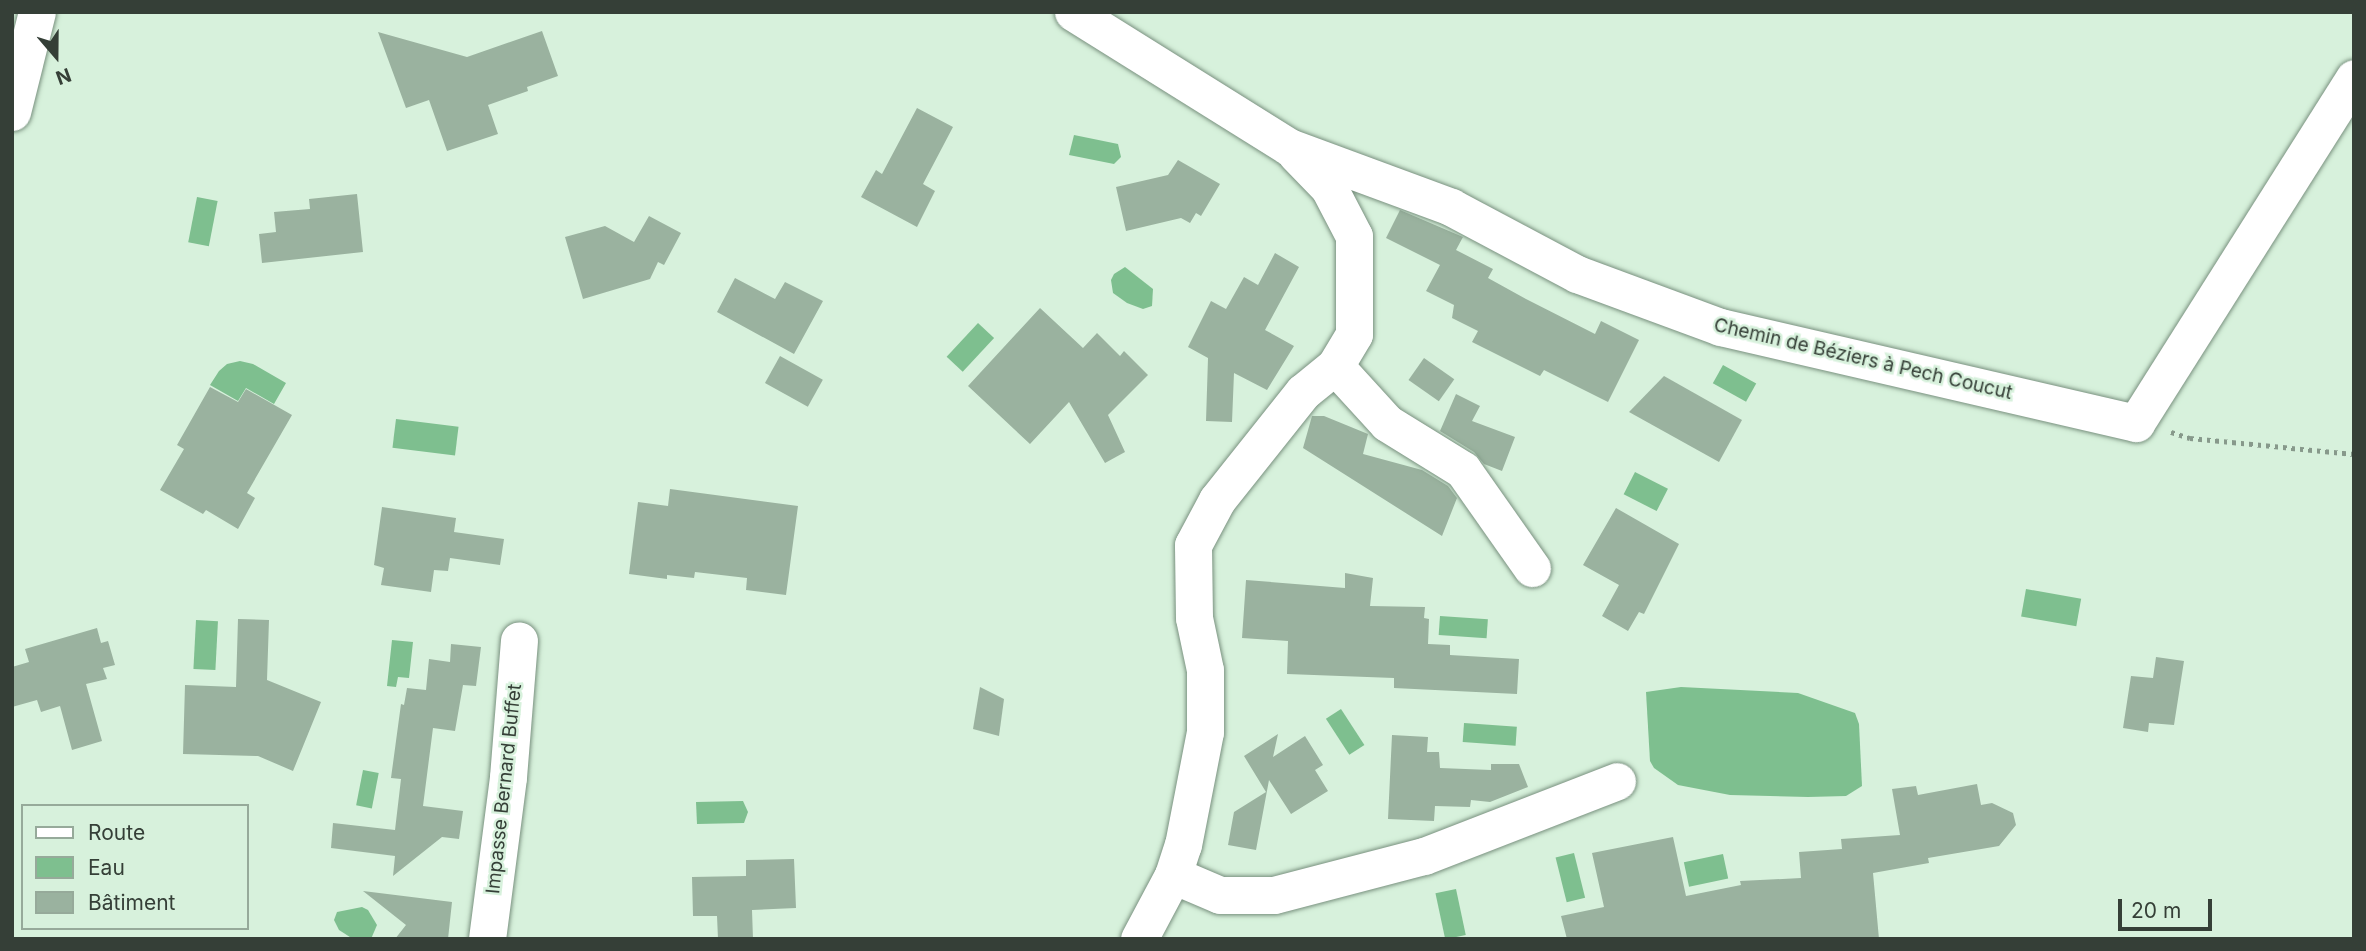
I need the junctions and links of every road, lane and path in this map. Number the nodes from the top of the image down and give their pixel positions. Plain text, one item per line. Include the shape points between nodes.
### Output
1 (37, 12) edge
2 (1073, 12) edge
3 (2354, 78) edge
4 (12, 112) edge
5 (1289, 147) junction
6 (1335, 366) junction
7 (2136, 423) junction
8 (2354, 454) edge
9 (1532, 568) dead end
10 (519, 640) dead end
11 (1617, 781) dead end
12 (1173, 875) junction
13 (488, 939) edge
14 (1139, 939) edge

1 - 4 street
2 - 5 street, Chemin de Béziers à Pech Coucut
3 - 7 street
5 - 6 street via 1329,188 1354,236 1354,334
5 - 7 street, Chemin de Béziers à Pech Coucut via 1451,206 1577,274 1720,327
6 - 9 street via 1387,423 1463,470
6 - 12 street via 1303,392 1217,500 1193,545 1194,618 1205,670 1205,732
7 - 8 path via 2190,438
10 - 13 street, Impasse Bernard Buffet
11 - 12 street via 1424,856 1274,895 1220,895
12 - 14 street

